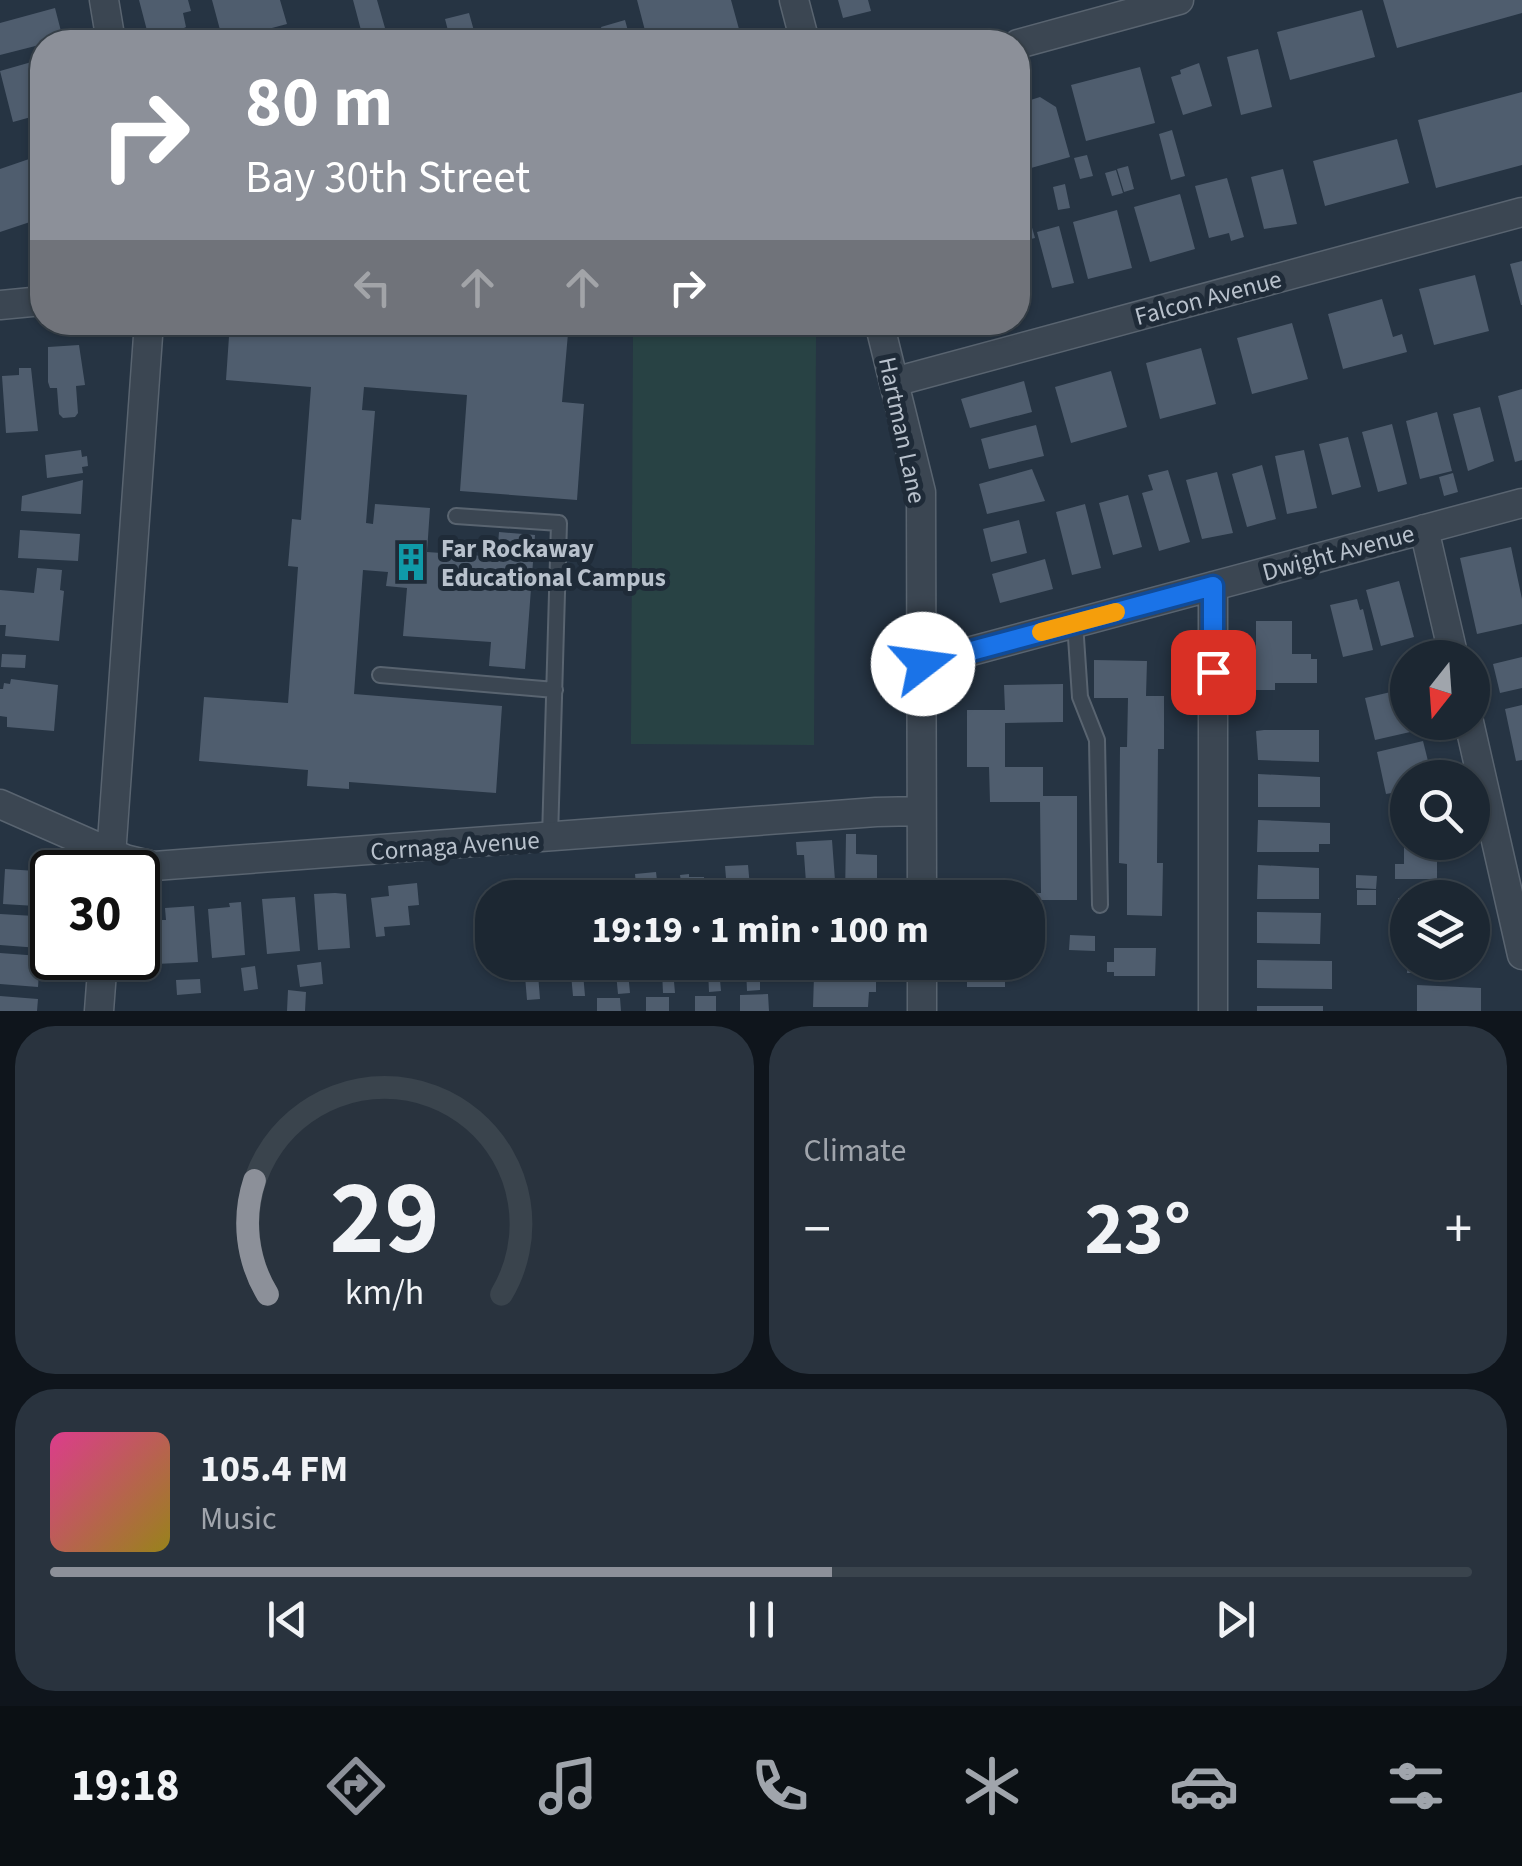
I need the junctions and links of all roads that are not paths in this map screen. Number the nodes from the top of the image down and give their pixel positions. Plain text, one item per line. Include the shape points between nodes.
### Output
1 (104, 0) edge
2 (794, 0) edge
3 (1180, 0) edge
4 (108, 30) edge
5 (802, 30) edge
6 (1030, 41) edge
7 (1522, 212) edge
8 (30, 302) edge
9 (0, 305) edge
10 (148, 335) edge
11 (882, 335) edge
12 (894, 382) junction
13 (1522, 503) edge
14 (456, 516) dead end
15 (1424, 529) junction
16 (1213, 586) junction
17 (1075, 623) junction
18 (1450, 640) edge
19 (923, 664) junction
20 (380, 675) dead end
21 (555, 690) junction
22 (1472, 740) edge
23 (0, 804) edge
24 (922, 811) junction
25 (550, 839) junction
26 (86, 850) edge
27 (111, 850) edge
28 (160, 866) edge
29 (922, 880) edge
30 (1100, 905) dead end
31 (1522, 955) edge
32 (102, 980) edge
33 (922, 980) edge
34 (100, 1011) edge
35 (922, 1011) edge
36 (1213, 1011) edge

1 - 4 street
2 - 5 street
3 - 6 street
7 - 12 street, Falcon Avenue
8 - 9 street
10 - 27 street
11 - 12 street, Hartman Lane
12 - 19 street, Hartman Lane via 922,492
13 - 15 street, Dwight Avenue
14 - 21 lane via 560,523
15 - 16 street, Dwight Avenue
15 - 18 street
16 - 17 street, Dwight Avenue
16 - 36 street
17 - 19 street, Dwight Avenue
17 - 30 lane via 1080,697 1097,740
19 - 24 street, Hartman Lane
20 - 21 lane
21 - 25 lane
22 - 31 street
23 - 26 street, Cornaga Avenue
24 - 25 street, Cornaga Avenue
24 - 29 street, Hartman Lane
25 - 28 street, Cornaga Avenue
32 - 34 street
33 - 35 street

